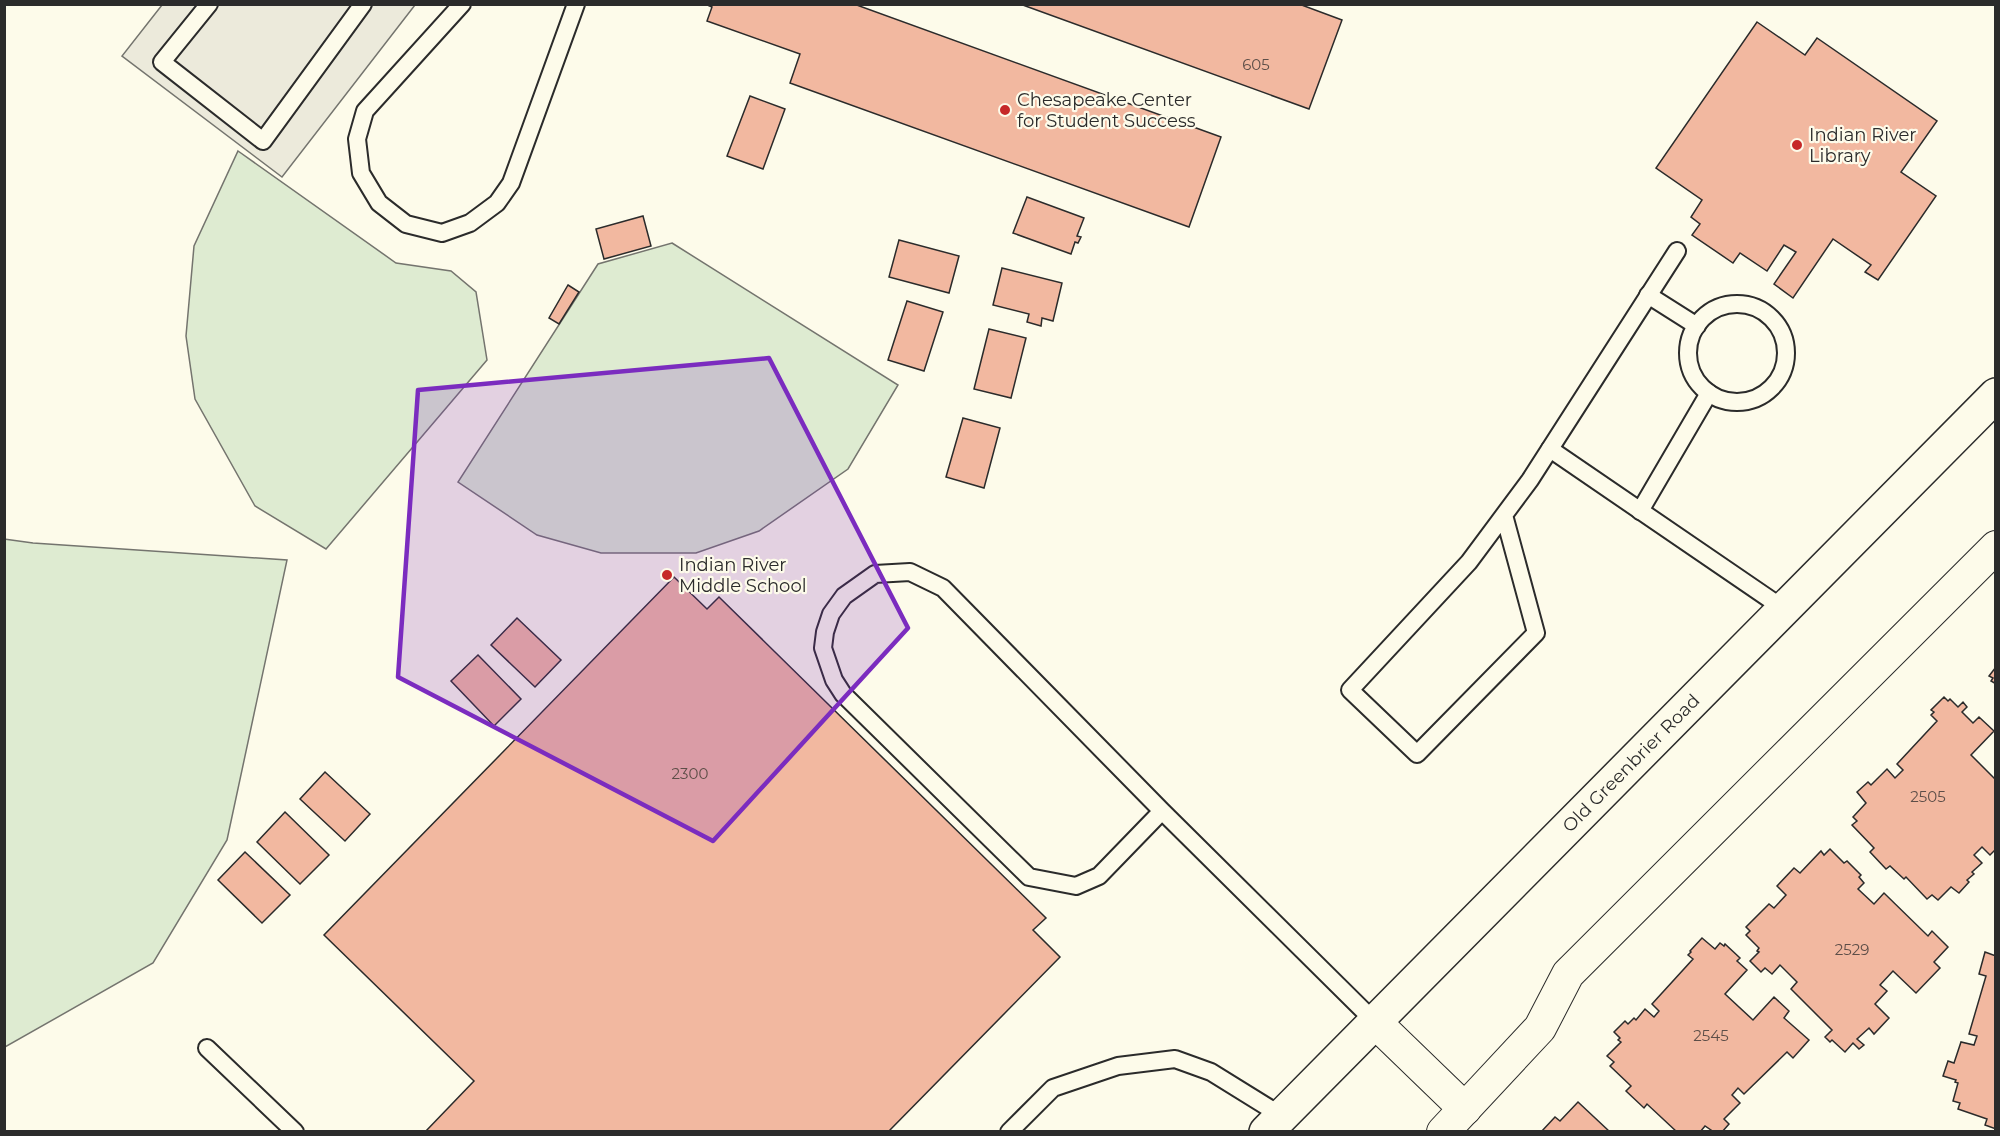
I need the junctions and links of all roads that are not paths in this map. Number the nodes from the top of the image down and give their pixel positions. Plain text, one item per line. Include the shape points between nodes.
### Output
1 (209, 4) edge
2 (363, 4) edge
3 (462, 4) edge
4 (576, 4) edge
5 (1677, 251) dead end
6 (1648, 295) junction
7 (1697, 326) junction
8 (1709, 393) junction
9 (1995, 395) edge
10 (1550, 449) junction
11 (1640, 511) junction
12 (1504, 515) junction
13 (1995, 547) edge
14 (1784, 609) junction
15 (1162, 811) junction
16 (1375, 1022) junction
17 (207, 1047) dead end
18 (1465, 1109) junction
19 (1274, 1124) edge
20 (295, 1131) edge
21 (1009, 1131) edge
22 (1443, 1131) edge

1 - 2 lane via 162,62 264,141
3 - 4 lane via 365,111 357,139 361,173 379,203 406,224 442,233 470,223 497,203 511,183
5 - 6 lane
6 - 7 lane
6 - 10 lane
7 - 8 lane via 1688,351 1690,367
7 - 8 lane via 1712,310 1744,305 1760,309 1773,319 1786,348 1780,378 1769,391 1740,402
8 - 11 lane
9 - 14 street, Old Greenbrier Road
10 - 11 lane
10 - 12 lane
11 - 14 lane
12 - 12 lane via 1469,562 1350,690 1418,754 1536,633
13 - 18 street via 1568,974 1540,1028
14 - 16 street, Old Greenbrier Road
15 - 15 lane via 943,588 910,572 875,574 844,596 831,614 823,648 843,694 1029,877 1076,886 1099,876
15 - 16 lane
16 - 18 street
16 - 19 street, Old Greenbrier Road
17 - 20 lane
18 - 22 street
19 - 21 lane via 1211,1072 1175,1059 1118,1066 1053,1088

